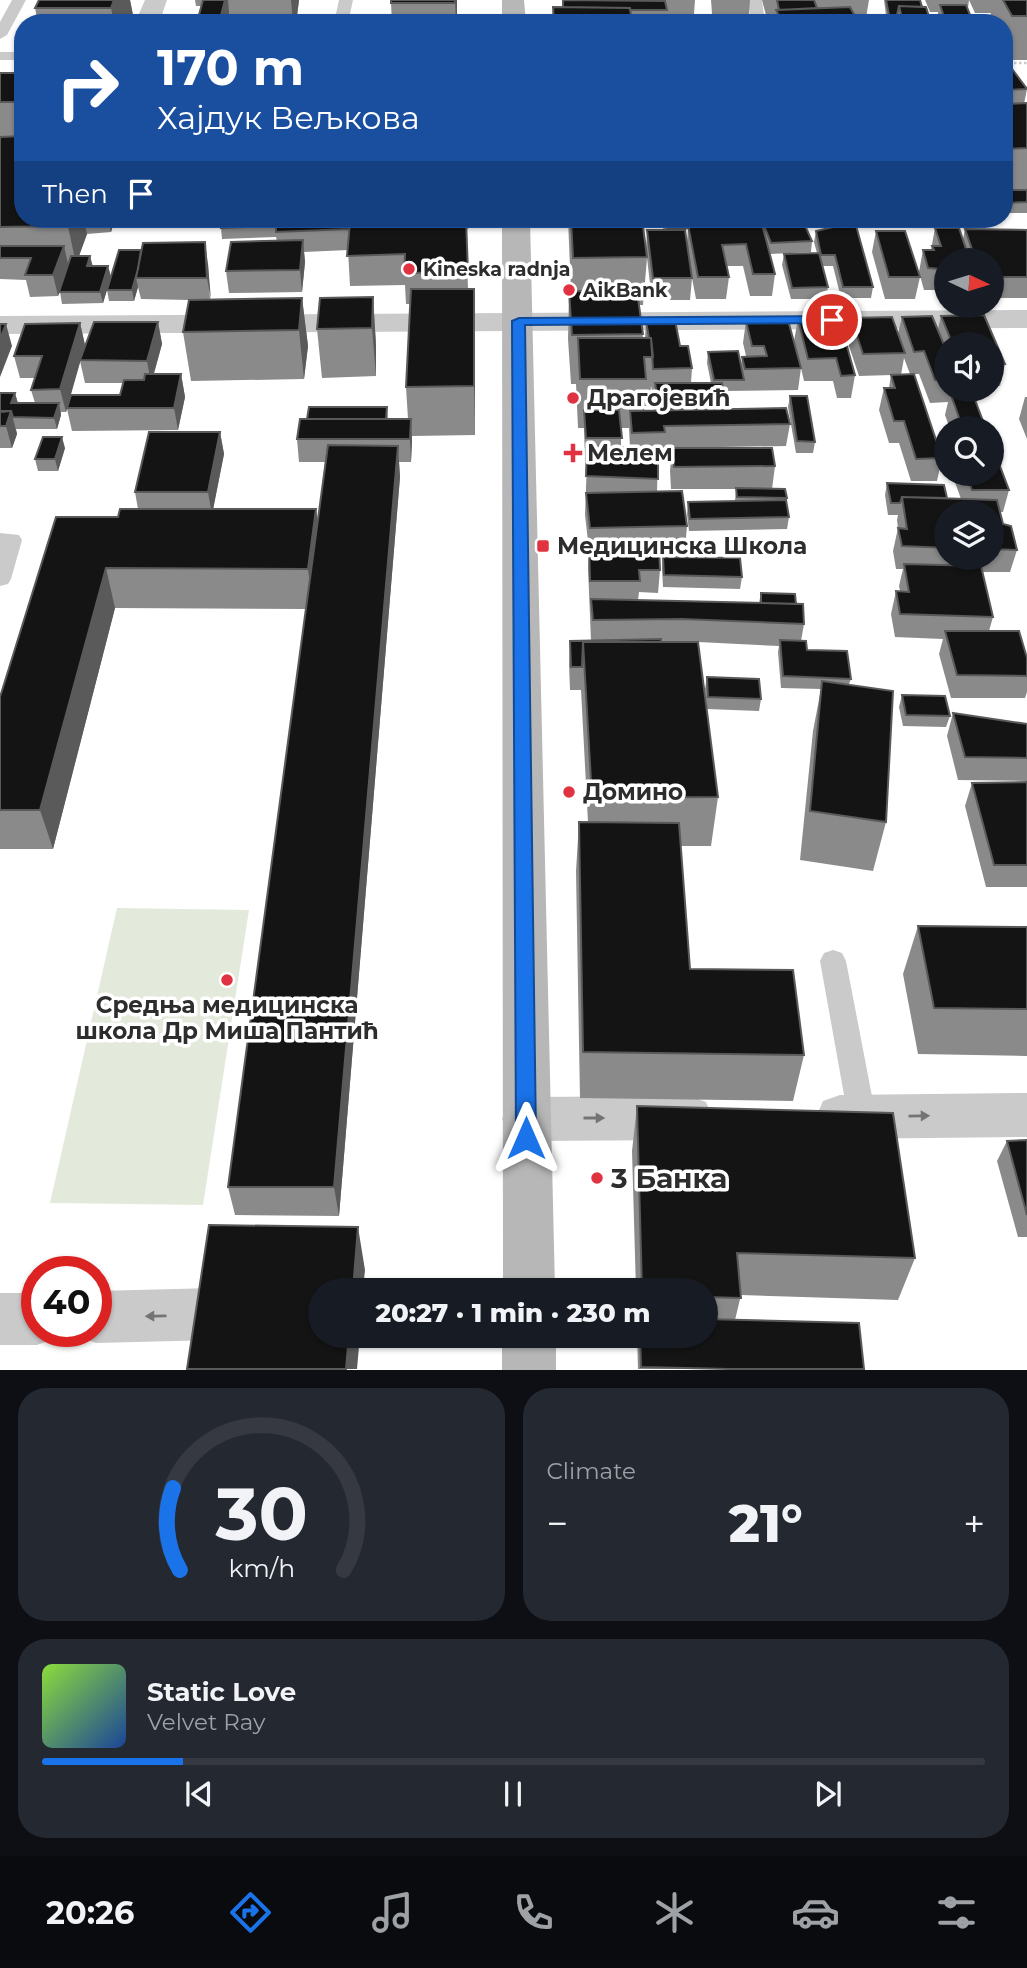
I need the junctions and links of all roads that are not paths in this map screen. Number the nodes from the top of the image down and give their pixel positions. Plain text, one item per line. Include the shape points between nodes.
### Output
1 (19, 0) edge
2 (0, 35) edge
3 (516, 228) edge
4 (1027, 319) edge
5 (519, 321) junction
6 (0, 325) edge
7 (0, 540) edge
8 (0, 579) edge
9 (833, 961) dead end
10 (1027, 1115) edge
11 (801, 1117) edge
12 (862, 1117) junction
13 (737, 1118) edge
14 (526, 1119) junction
15 (526, 1278) edge
16 (215, 1314) edge
17 (112, 1317) edge
18 (21, 1319) edge
19 (0, 1320) edge
20 (528, 1348) edge
21 (529, 1370) edge

1 - 2 lane
3 - 5 street
4 - 5 street
5 - 6 street
5 - 14 street
7 - 8 lane via 12,540
9 - 12 lane
12 -> 10 street
11 - 12 street
14 -> 13 street
14 - 15 street
16 -> 17 street
18 - 19 street
20 - 21 street

